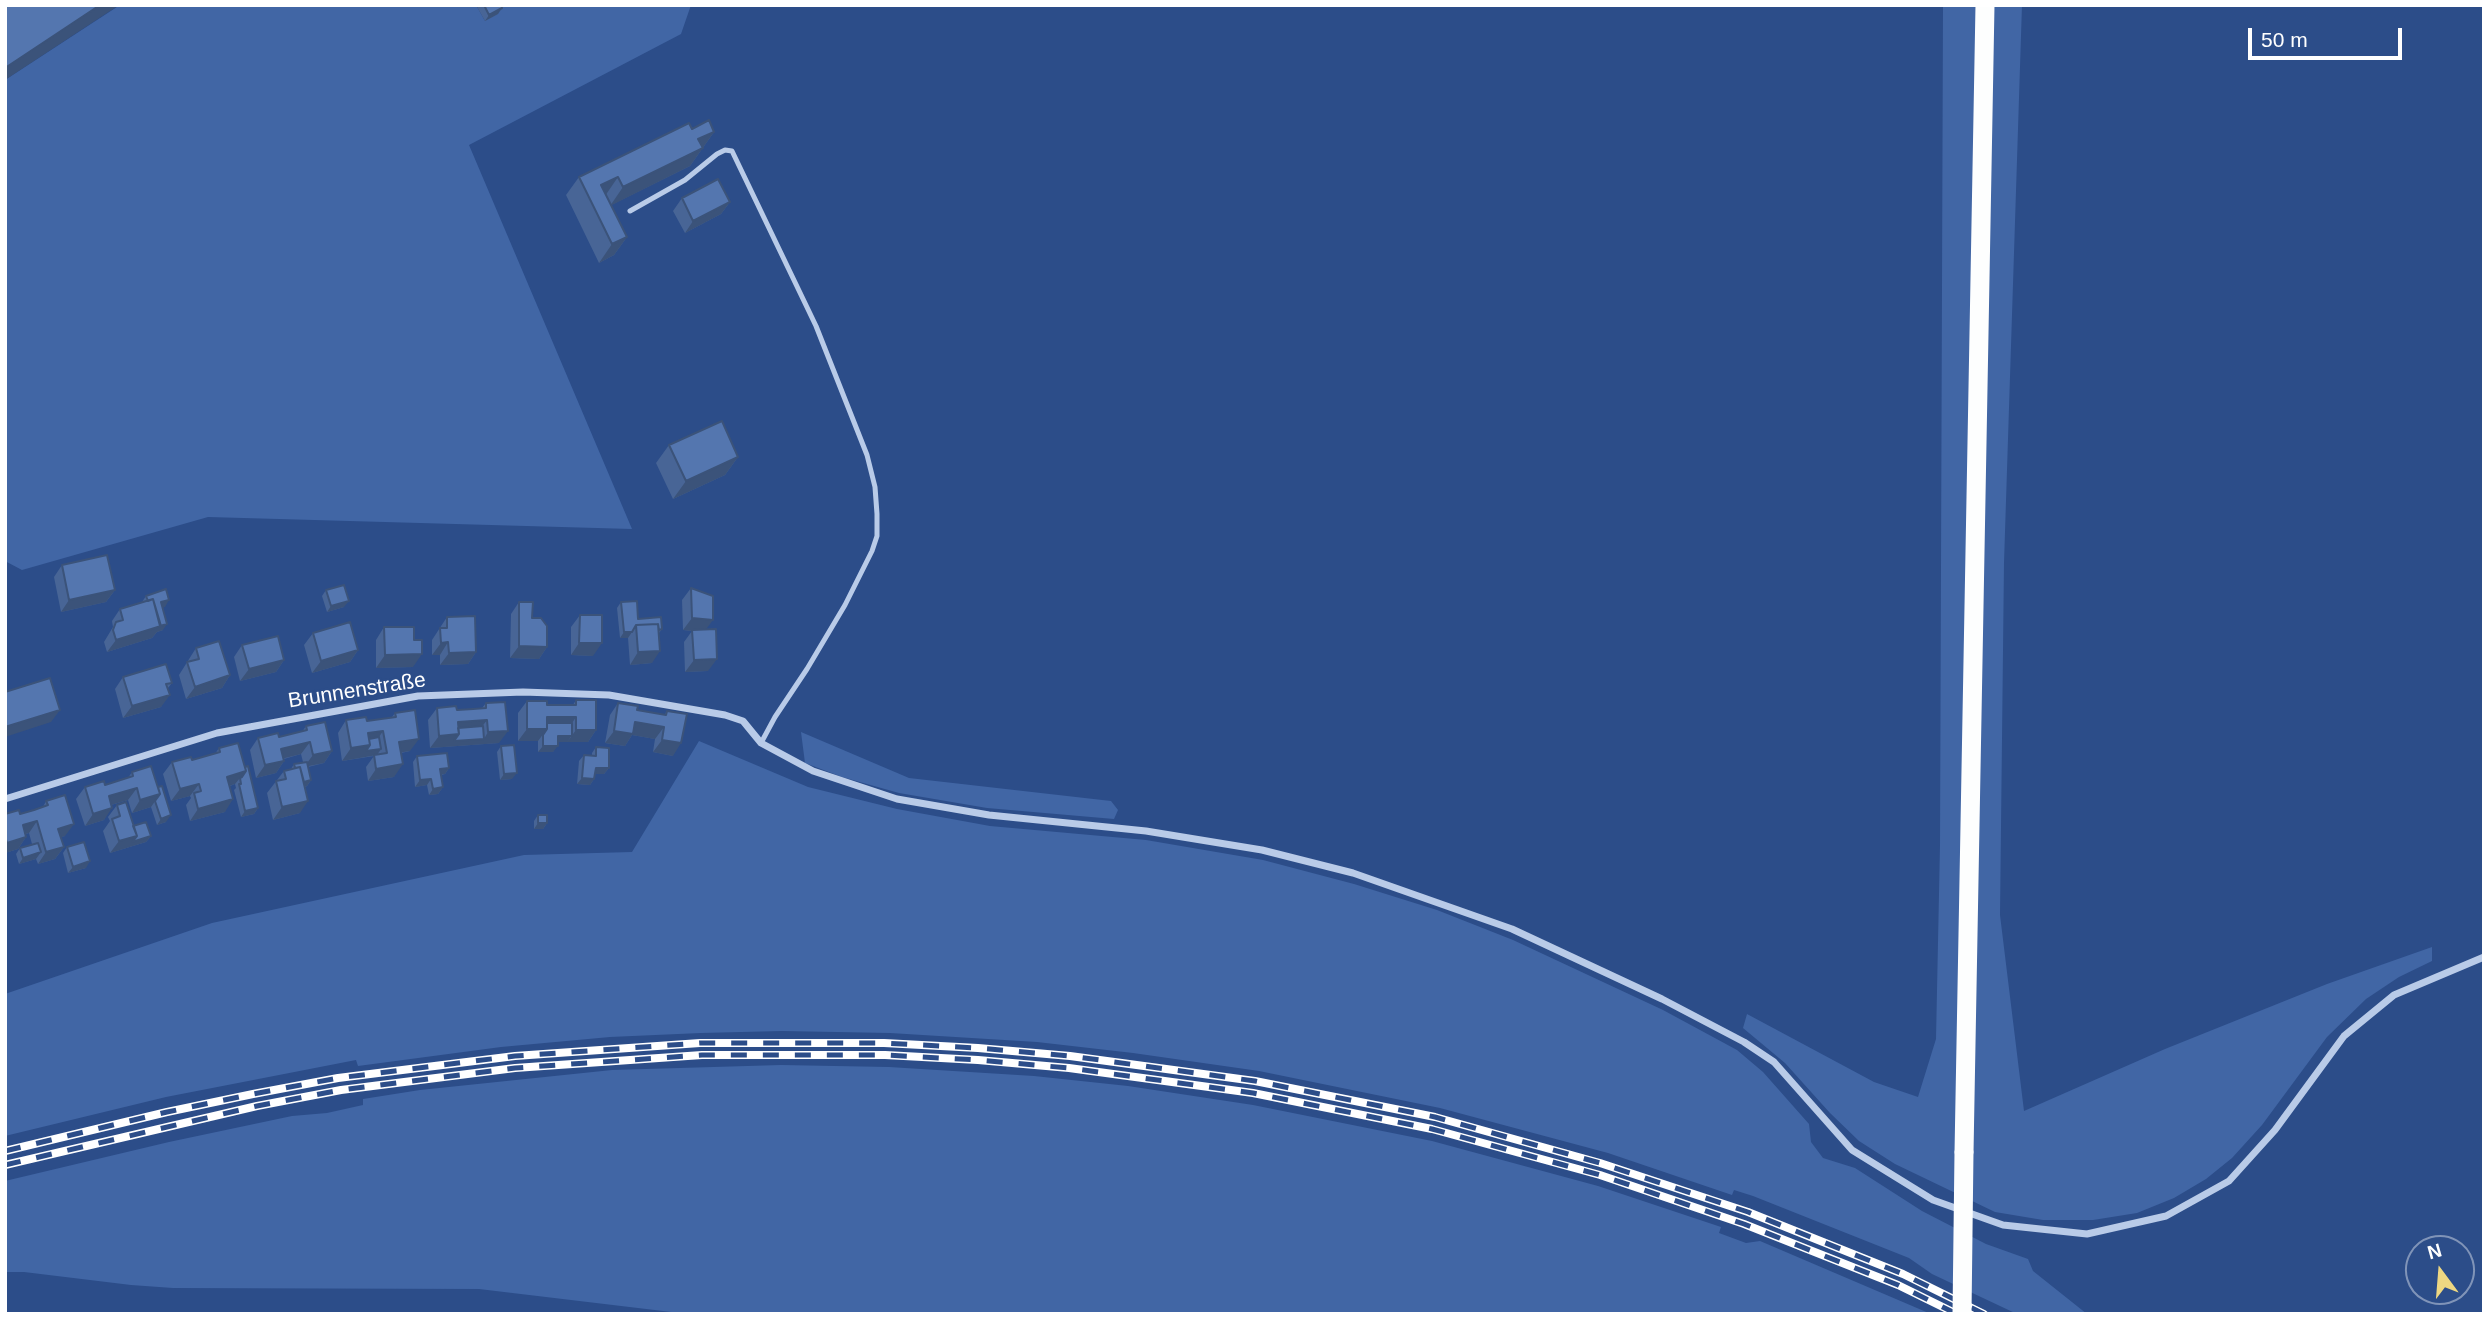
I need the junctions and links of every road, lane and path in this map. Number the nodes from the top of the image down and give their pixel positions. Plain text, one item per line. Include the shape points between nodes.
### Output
1 (1985, 5) edge
2 (630, 211) dead end
3 (761, 743) junction
4 (5, 799) edge
5 (2484, 957) edge
6 (1962, 1314) edge

1 - 6 highway, bridge
2 - 3 lane via 685,180 717,153 732,152 816,326 875,487 877,536 872,551 845,605
3 - 4 street, Brunnenstraße via 743,721 725,715 609,695 418,696 217,733
3 - 5 street via 813,771 897,799 1262,850 1353,873 1512,929 1744,1042 1774,1062 1853,1150 1933,1200 2003,1225 2087,1234 2166,1216 2229,1181 2275,1130 2344,1036 2393,995

